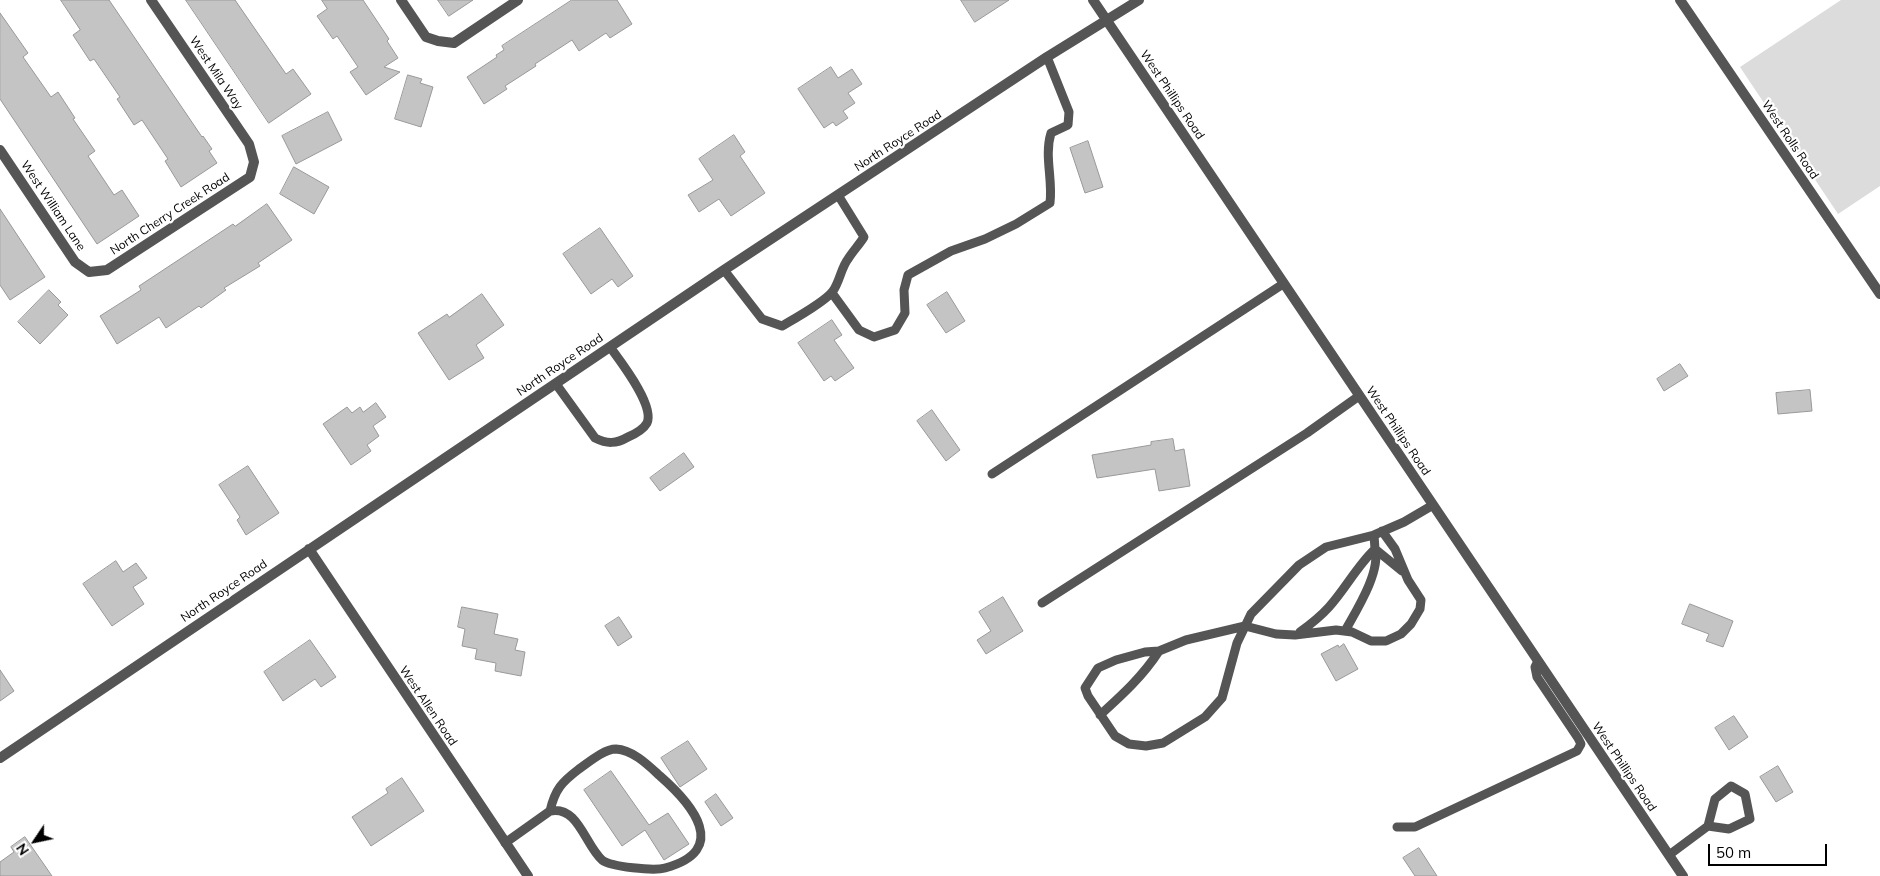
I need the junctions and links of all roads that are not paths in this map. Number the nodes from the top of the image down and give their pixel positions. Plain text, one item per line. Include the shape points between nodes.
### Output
1 (151, 0) edge
2 (401, 0) edge
3 (518, 0) edge
4 (1093, 0) edge
5 (1139, 0) edge
6 (1680, 0) edge
7 (1107, 21) junction
8 (1047, 57) junction
9 (0, 150) edge
10 (254, 162) joint
11 (838, 195) junction
12 (724, 270) junction
13 (89, 272) joint
14 (1283, 284) junction
15 (832, 293) junction
16 (1880, 294) edge
17 (610, 347) junction
18 (556, 384) junction
19 (1359, 396) junction
20 (992, 474) dead end
21 (1433, 504) junction
22 (1378, 533) junction
23 (309, 549) junction
24 (1375, 549) junction
25 (1405, 573) junction
26 (1042, 603) dead end
27 (1245, 626) junction
28 (1345, 631) junction
29 (1295, 635) junction
30 (1159, 651) junction
31 (1538, 661) junction
32 (1100, 714) junction
33 (0, 758) edge
34 (550, 811) junction
35 (1708, 826) junction
36 (1397, 827) dead end
37 (505, 843) junction
38 (1669, 855) junction
39 (528, 876) edge
40 (1683, 876) edge

1 - 10 street, West Mila Way via 249,144
2 - 3 street via 426,37 454,43
4 - 7 street, West Phillips Road
5 - 7 street, North Royce Road
6 - 16 street, West Rolls Road
7 - 8 street, North Royce Road
7 - 14 street, West Phillips Road
8 - 11 street, North Royce Road
8 - 15 lane via 1069,112 1068,125 1051,133 1047,146 1050,203 1016,224 951,251 908,275 904,290 905,313 895,330 874,337 859,330
9 - 13 street, West William Lane via 75,262
10 - 13 street, North Cherry Creek Road via 250,177 106,270
11 - 12 street, North Royce Road
11 - 15 lane via 864,237 847,260
12 - 15 lane via 762,319 782,326
12 - 17 street, North Royce Road
14 - 19 street, West Phillips Road
14 - 20 lane
17 - 18 street, North Royce Road
17 - 18 lane via 628,372 649,413 641,430 620,442 603,442 595,438
18 - 23 street, North Royce Road
19 - 21 street, West Phillips Road
19 - 26 lane via 1307,433
21 - 22 lane
21 - 31 street, West Phillips Road
22 - 24 lane
22 - 25 lane via 1395,549
22 - 27 lane via 1326,547 1300,565 1251,614
23 - 33 street, North Royce Road
23 - 37 street, West Allen Road
24 - 25 lane
24 - 28 lane via 1378,558 1374,571
24 - 29 lane via 1331,605 1316,621
25 - 28 lane via 1421,600 1420,609 1401,634 1386,641 1371,641
27 - 29 lane
27 - 30 lane via 1186,640
27 - 32 lane via 1222,698 1205,717 1162,743 1146,746 1129,744 1114,736
28 - 29 lane
30 - 32 lane via 1124,694
30 - 32 lane via 1116,660 1098,668 1086,688
31 - 36 lane via 1535,667 1537,677 1578,738 1581,744 1578,751 1414,827
31 - 38 street, West Phillips Road
34 - 34 lane via 559,809 568,813 602,860 613,865 664,868 679,863 701,844 696,815 667,782 628,751 614,749 601,754 563,781 554,795
34 - 37 lane
35 - 35 lane via 1715,799 1731,786 1745,794 1750,819 1729,829
35 - 38 lane
37 - 39 street, West Allen Road
38 - 40 street, West Phillips Road

